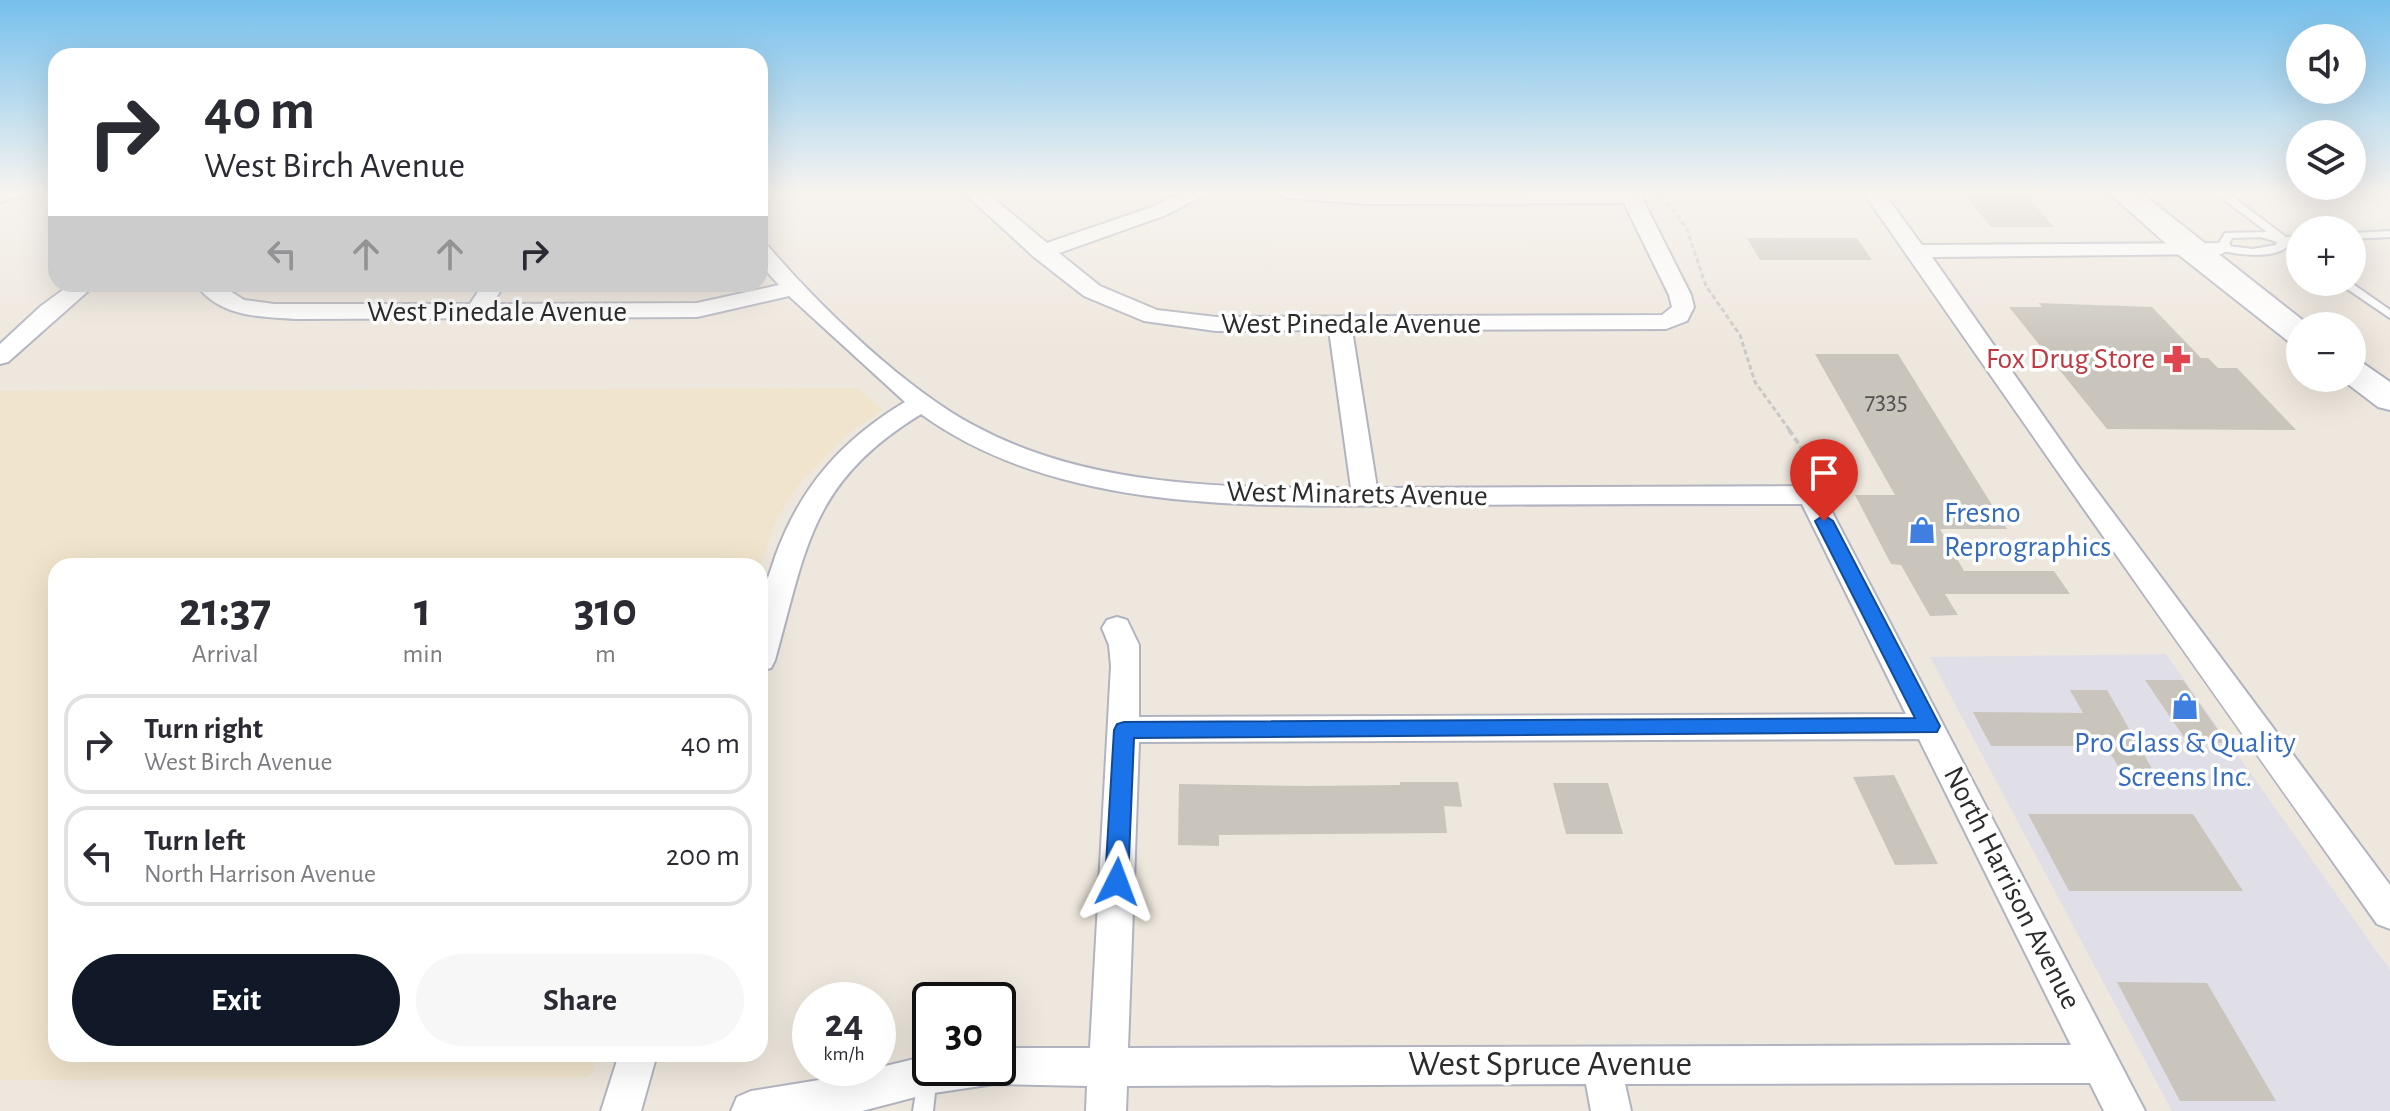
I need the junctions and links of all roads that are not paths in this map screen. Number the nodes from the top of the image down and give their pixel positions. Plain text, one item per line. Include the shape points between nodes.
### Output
1 (1033, 244) edge
2 (1065, 244) edge
3 (1654, 244) edge
4 (1912, 244) edge
5 (2199, 244) edge
6 (2201, 244) edge
7 (2213, 244) edge
8 (2282, 244) edge
9 (2205, 248) junction
10 (1917, 251) junction
11 (1042, 252) junction
12 (768, 260) edge
13 (792, 289) junction
14 (74, 292) edge
15 (215, 292) edge
16 (489, 292) edge
17 (2363, 296) edge
18 (476, 312) junction
19 (2304, 312) edge
20 (2390, 315) edge
21 (2286, 321) edge
22 (1340, 325) junction
23 (2366, 354) edge
24 (0, 357) edge
25 (2390, 371) edge
26 (2366, 381) edge
27 (2390, 399) edge
28 (920, 404) junction
29 (1817, 490) joint
30 (1365, 496) junction
31 (1117, 628) dead end
32 (768, 634) edge
33 (1930, 726) junction
34 (1124, 730) junction
35 (2390, 913) edge
36 (636, 1062) edge
37 (1601, 1064) junction
38 (2101, 1064) junction
39 (1108, 1065) junction
40 (1016, 1067) edge
41 (925, 1093) edge
42 (621, 1111) edge
43 (751, 1111) edge
44 (1106, 1111) edge
45 (1611, 1111) edge
46 (2125, 1111) edge

1 - 11 street, West Pinedale Avenue
2 - 11 street
3 - 22 street, West Pinedale Avenue via 1683,307 1679,316 1666,322
4 - 10 street
5 - 9 main road
6 - 9 main road
7 - 9 lane
8 - 9 lane via 2253,252
9 - 10 street
9 - 19 main road
9 - 21 main road
10 - 35 street via 2070,473
11 - 22 street, West Pinedale Avenue via 1092,291 1152,316 1216,324
12 - 13 street, West Minarets Avenue
13 - 18 street, West Pinedale Avenue via 697,310
13 - 28 street, West Minarets Avenue
14 - 24 street
15 - 18 street, West Pinedale Avenue via 260,309 297,312
16 - 18 street
17 - 20 lane
22 - 30 street
23 - 25 main road
26 - 27 main road
28 - 30 street, West Minarets Avenue via 1014,452 1107,479 1231,494
28 - 32 street via 843,461 814,500
29 - 30 street, West Minarets Avenue
29 - 33 street, North Harrison Avenue
31 - 34 street via 1126,656
33 - 34 street
33 - 38 street, North Harrison Avenue
34 - 39 street
36 - 42 street
37 - 38 street, West Spruce Avenue
37 - 39 street, West Spruce Avenue
37 - 45 street
38 - 46 street, North Harrison Avenue
39 - 40 street, West Spruce Avenue
39 - 44 street
41 - 43 street via 844,1096

